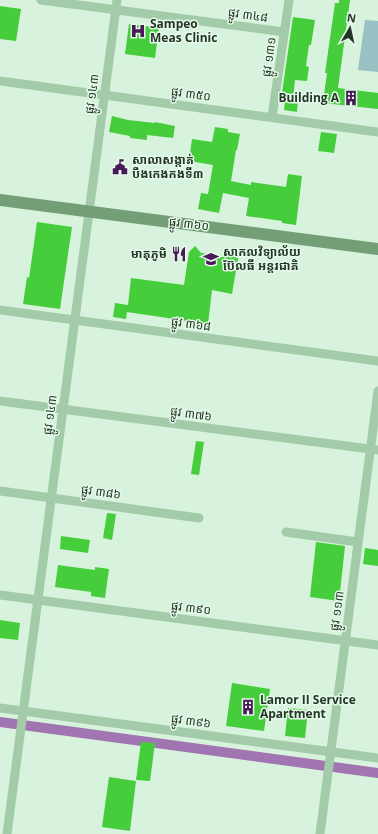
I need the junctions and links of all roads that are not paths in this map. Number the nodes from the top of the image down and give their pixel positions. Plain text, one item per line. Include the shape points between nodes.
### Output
1 (41, 0) edge
2 (117, 0) edge
3 (289, 0) edge
4 (116, 10) junction
5 (284, 32) junction
6 (0, 81) edge
7 (104, 95) junction
8 (272, 117) junction
9 (378, 132) edge
10 (0, 200) edge
11 (89, 211) junction
12 (378, 249) edge
13 (0, 310) edge
14 (74, 320) junction
15 (378, 361) edge
16 (378, 391) edge
17 (0, 401) edge
18 (63, 409) junction
19 (374, 450) edge
20 (0, 491) edge
21 (51, 498) junction
22 (199, 518) dead end
23 (286, 532) dead end
24 (358, 542) junction
25 (0, 595) edge
26 (38, 600) junction
27 (345, 640) junction
28 (378, 645) edge
29 (0, 708) edge
30 (23, 711) junction
31 (330, 756) junction
32 (378, 758) edge
33 (7, 834) edge
34 (320, 834) edge

1 - 4 street, ផ្លូវ ៣៤៨
2 - 4 street, ផ្លូវ ១៤៣
3 - 5 street, ផ្លូវ ១៣១
4 - 5 street, ផ្លូវ ៣៤៨
4 - 7 street, ផ្លូវ ១៤៣
5 - 8 street, ផ្លូវ ១៣១
6 - 7 street, ផ្លូវ ៣៥០
7 - 8 street, ផ្លូវ ៣៥០
7 - 11 street, ផ្លូវ ១៤៣
8 - 9 street, ផ្លូវ ៣៥០
10 - 11 street, ផ្លូវ ៣៦០
11 - 12 street, ផ្លូវ ៣៦០
11 - 14 street, ផ្លូវ ១៤៣
13 - 14 street, ផ្លូវ ៣៦៨
14 - 15 street, ផ្លូវ ៣៦៨
14 - 18 street, ផ្លូវ ១៤៣
16 - 19 street, ផ្លូវ ១១៣
17 - 18 street, ផ្លូវ ៣៧៦
18 - 19 street, ផ្លូវ ៣៧៦
18 - 21 street, ផ្លូវ ១៤៣
19 - 24 street, ផ្លូវ ១១៣
20 - 21 street, ផ្លូវ ៣៨៦
21 - 22 street, ផ្លូវ ៣៨៦
21 - 26 street, ផ្លូវ ១៤៣
23 - 24 street
24 - 27 street, ផ្លូវ ១១៣
25 - 26 street, ផ្លូវ ៣៩០
26 - 27 street, ផ្លូវ ៣៩០
26 - 30 street, ផ្លូវ ១៤៣
27 - 28 street, ផ្លូវ ៣៩០
27 - 31 street, ផ្លូវ ១១៣
29 - 30 street, ផ្លូវ ៣៩៦
30 - 31 street, ផ្លូវ ៣៩៦
30 - 33 street, ផ្លូវ ១៤៣
31 - 32 street, ផ្លូវ ៣៩៦
31 - 34 street, ផ្លូវ ១១៣

